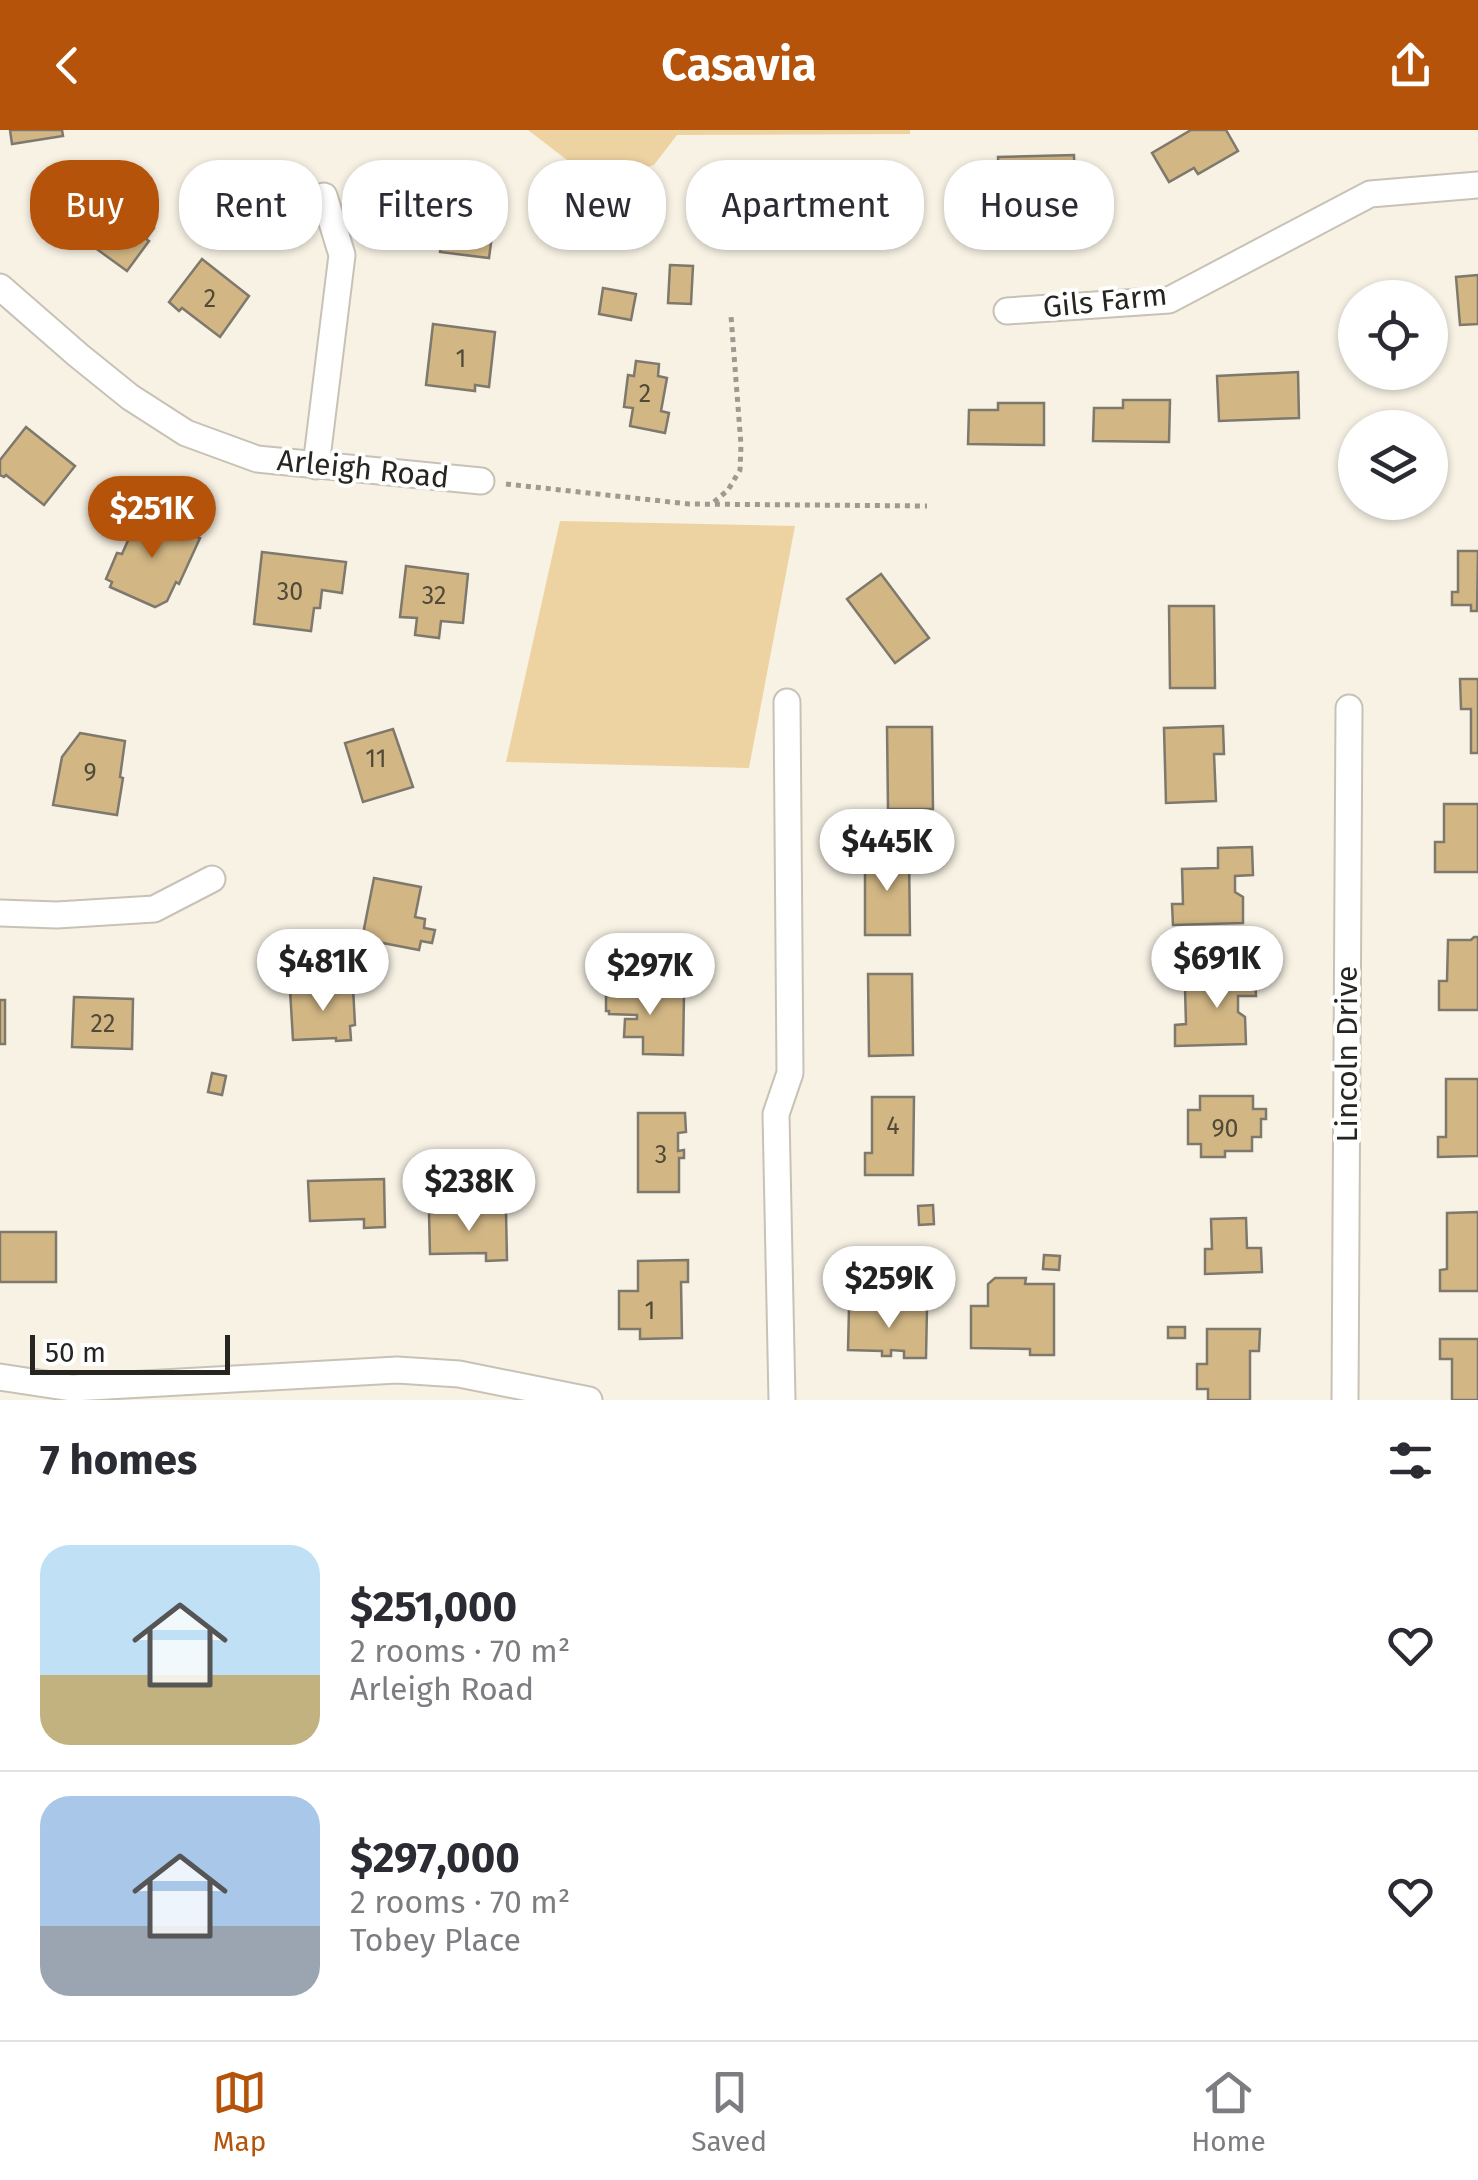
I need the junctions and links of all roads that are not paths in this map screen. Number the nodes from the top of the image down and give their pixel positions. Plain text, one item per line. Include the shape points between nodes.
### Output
1 (1478, 185) edge
2 (324, 196) dead end
3 (0, 287) edge
4 (1007, 311) dead end
5 (316, 466) junction
6 (481, 481) road end
7 (787, 702) dead end
8 (1349, 708) dead end
9 (212, 879) dead end
10 (0, 913) edge
11 (0, 1377) edge
12 (243, 1388) edge
13 (590, 1400) edge
14 (782, 1400) edge
15 (1345, 1400) edge

1 - 4 street, Gils Farm via 1370,194 1169,300
2 - 5 street via 342,255
3 - 5 street, Arleigh Road via 130,397 186,433 257,459
5 - 6 street, Arleigh Road
7 - 14 street via 790,1073 776,1114
8 - 15 street, Lincoln Drive
9 - 10 street via 154,909
11 - 12 street via 72,1388
12 - 13 street via 397,1370 459,1374

